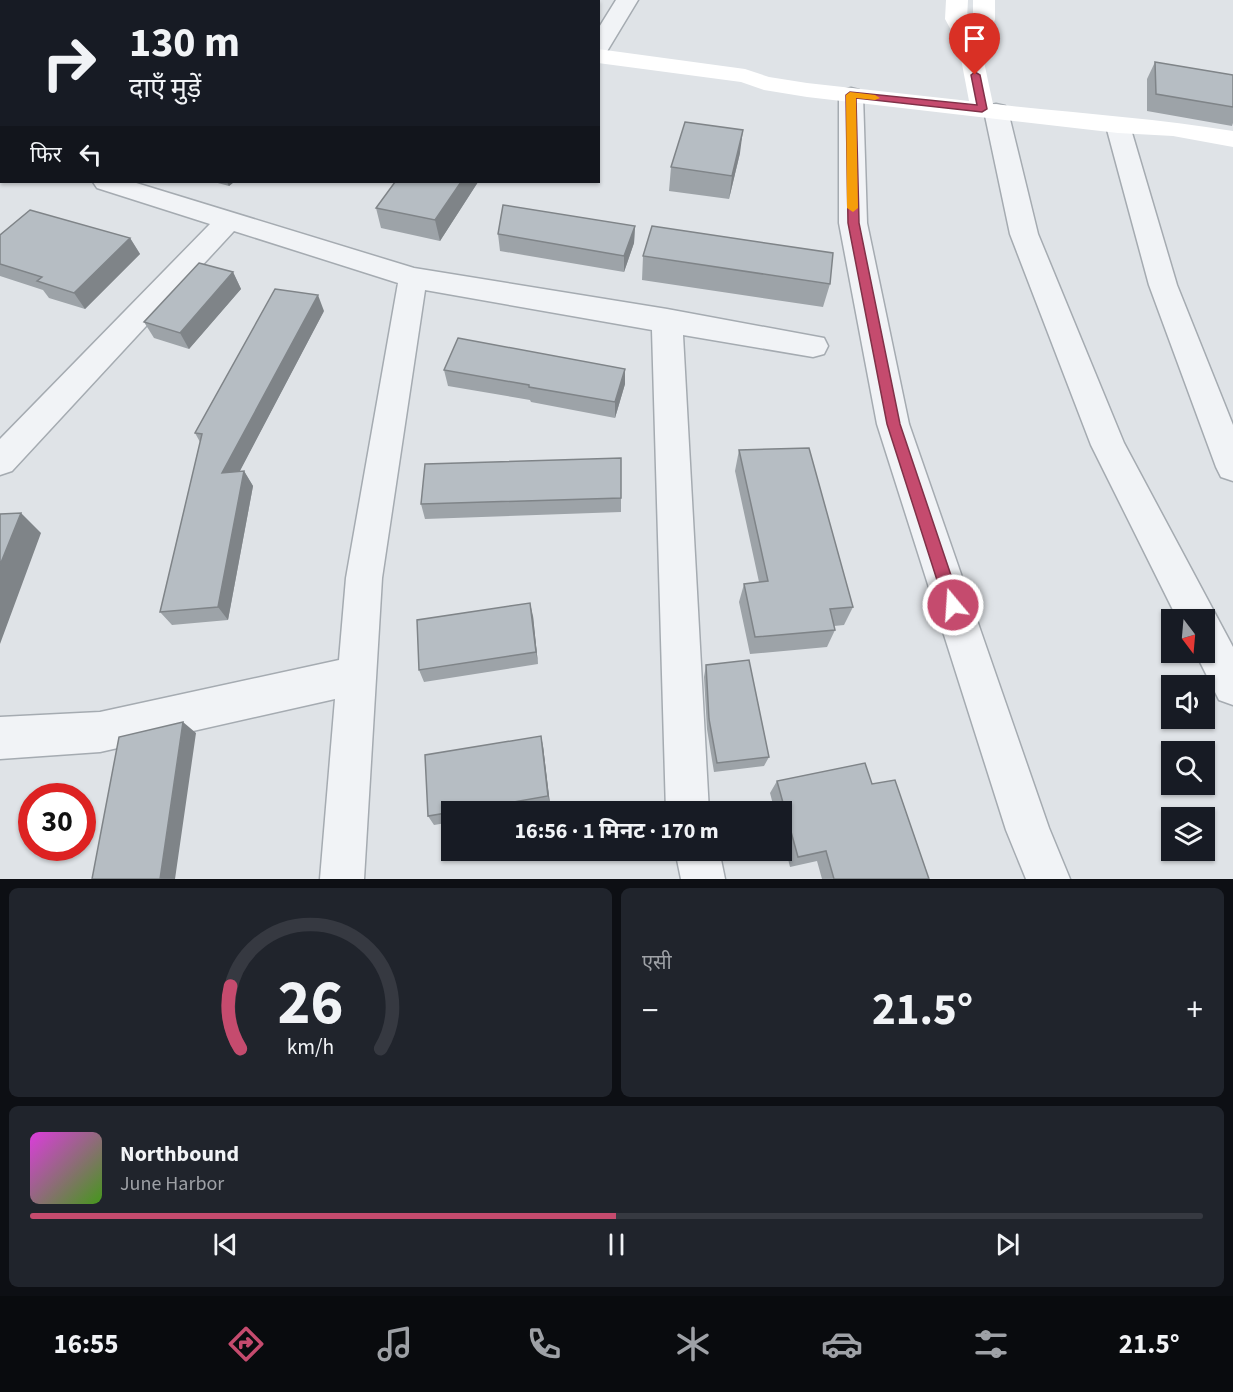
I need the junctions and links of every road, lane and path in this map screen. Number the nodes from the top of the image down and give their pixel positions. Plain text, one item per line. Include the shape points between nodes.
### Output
1 (627, 0) edge
2 (957, 0) edge
3 (984, 0) edge
4 (969, 43) junction
5 (600, 45) edge
6 (600, 57) edge
7 (632, 67) junction
8 (600, 69) edge
9 (850, 95) junction
10 (989, 110) junction
11 (1118, 126) junction
12 (1233, 139) edge
13 (109, 183) edge
14 (229, 220) junction
15 (413, 278) junction
16 (667, 320) junction
17 (813, 346) dead end
18 (0, 461) edge
19 (1233, 467) edge
20 (1192, 609) edge
21 (1215, 652) edge
22 (357, 675) junction
23 (1233, 686) edge
24 (0, 738) edge
25 (688, 801) edge
26 (699, 861) edge
27 (342, 879) edge
28 (703, 879) edge
29 (1048, 879) edge

1 - 5 street
2 - 4 street via 956,19
3 - 4 street via 984,20
4 - 10 street
6 - 7 street
7 - 8 street
7 - 9 street via 736,88 764,83
9 - 10 street
9 - 29 street via 853,223 893,424 1028,830
10 - 11 street
10 - 20 street via 1024,234 1108,445
11 - 12 street via 1173,129
11 - 19 street via 1163,285
13 - 14 street
14 - 15 street
14 - 18 street
15 - 16 street
15 - 22 street via 364,578
16 - 17 street
16 - 25 street
21 - 23 street
22 - 24 street via 100,732
22 - 27 street
26 - 28 street

